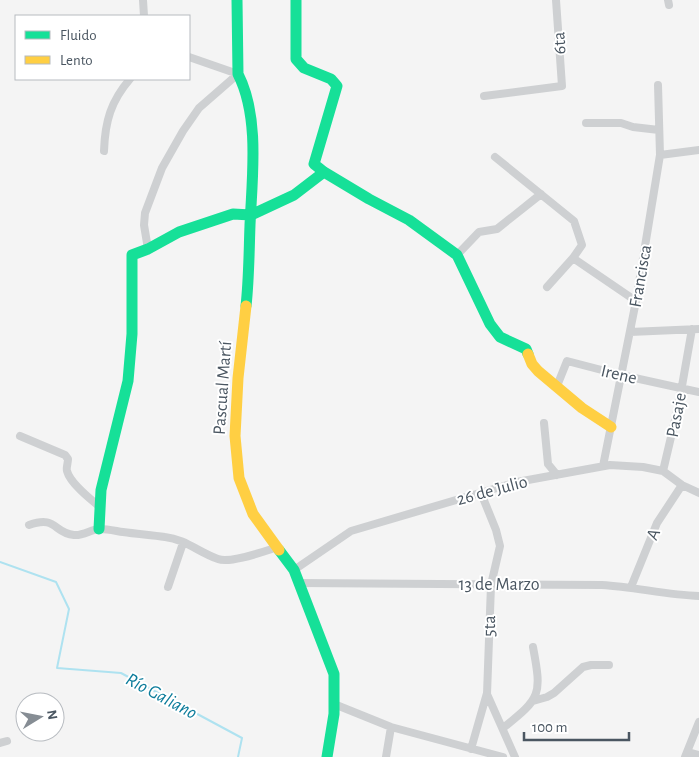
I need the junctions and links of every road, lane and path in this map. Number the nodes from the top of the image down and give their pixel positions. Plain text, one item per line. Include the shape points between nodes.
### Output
1 (143, 0) edge
2 (237, 0) edge
3 (296, 0) edge
4 (556, 0) edge
5 (144, 15) edge
6 (190, 57) edge
7 (238, 74) junction
8 (129, 80) edge
9 (658, 85) dead end
10 (484, 96) dead end
11 (586, 123) dead end
12 (659, 130) junction
13 (699, 150) edge
14 (104, 151) dead end
15 (660, 155) junction
16 (495, 157) dead end
17 (324, 172) junction
18 (542, 194) junction
19 (251, 215) junction
20 (148, 249) junction
21 (457, 255) junction
22 (573, 258) junction
23 (546, 287) dead end
24 (636, 301) junction
25 (696, 329) edge
26 (630, 332) junction
27 (621, 375) junction
28 (557, 386) junction
29 (682, 387) junction
30 (699, 392) edge
31 (544, 423) dead end
32 (611, 427) junction
33 (20, 436) dead end
34 (603, 466) junction
35 (663, 471) junction
36 (557, 475) junction
37 (682, 485) junction
38 (481, 493) junction
39 (699, 493) edge
40 (100, 507) junction
41 (28, 525) dead end
42 (98, 529) junction
43 (183, 543) junction
44 (278, 547) junction
45 (294, 570) junction
46 (299, 584) junction
47 (490, 585) junction
48 (631, 586) junction
49 (168, 587) dead end
50 (699, 596) edge
51 (533, 648) dead end
52 (609, 665) dead end
53 (488, 691) junction
54 (533, 701) junction
55 (334, 704) junction
56 (699, 722) edge
57 (391, 727) junction
58 (503, 728) junction
59 (471, 749) junction
60 (686, 754) edge
61 (699, 755) edge
62 (327, 757) edge
63 (386, 757) edge
64 (502, 757) edge
65 (515, 757) edge

1 - 5 street
2 - 7 street, Pascual Martí
3 - 17 street via 296,59 304,68 331,79 337,86 314,164
4 - 10 street, 6ta via 562,86
6 - 7 street
7 - 19 street, Pascual Martí via 251,119
7 - 20 street via 199,108 162,168 145,213
8 - 14 street via 118,92 111,107
9 - 12 street, Francisca
11 - 12 street via 621,123
12 - 15 street, Francisca
13 - 15 street
15 - 24 street, Francisca
16 - 18 street
17 - 19 street via 294,195
17 - 21 street via 410,220
18 - 21 street via 497,229 479,232
18 - 22 street via 574,221 582,245
19 - 20 street via 233,214 180,232
19 - 44 street, Pascual Martí via 235,436 239,478 253,514
20 - 40 street via 132,255 128,382 101,490
21 - 28 street via 490,324 500,337 526,350 532,364
22 - 23 street
22 - 24 street
24 - 26 street, Francisca
25 - 26 street
25 - 29 street, Pasaje
26 - 27 street, Francisca
27 - 28 street, Irene via 567,361
27 - 29 street, Irene
27 - 32 street, Francisca
28 - 32 street
29 - 30 street, Irene
29 - 35 street, Pasaje
31 - 36 street via 548,464
32 - 34 street, Francisca
33 - 40 street via 65,455 70,476
34 - 35 street, 26 de Julio
34 - 36 street, 26 de Julio
35 - 37 street, 26 de Julio
36 - 38 street, 26 de Julio
37 - 39 street, 26 de Julio
37 - 48 street, A via 657,523
38 - 45 street, 26 de Julio via 351,531
38 - 47 street, 5ta via 500,546
40 - 42 street
41 - 42 street via 46,522 74,535
42 - 43 street via 169,538
43 - 44 street via 220,560 238,559
43 - 49 street
44 - 45 street, Pascual Martí
45 - 46 street, Pascual Martí
46 - 47 street, 13 de Marzo
46 - 55 street, Pascual Martí via 334,674
47 - 48 street, 13 de Marzo
47 - 53 street, 5ta
48 - 50 street, 13 de Marzo
51 - 54 street via 538,677
52 - 54 street via 583,667 547,697
53 - 58 street, 5ta
53 - 59 street
54 - 58 street
55 - 57 street
55 - 62 street, Pascual Martí
56 - 60 street
57 - 59 street
57 - 63 street
58 - 65 street, 5ta
59 - 64 street
60 - 61 street

